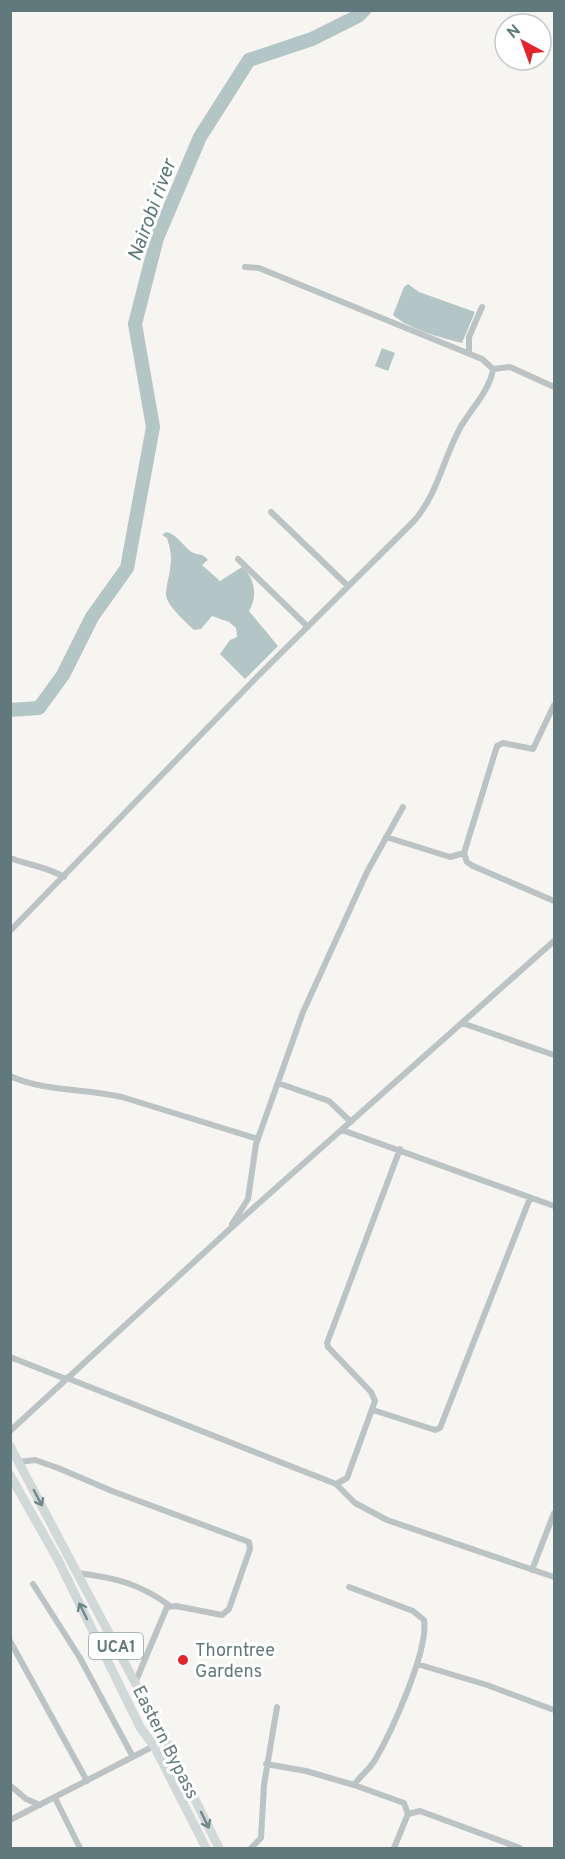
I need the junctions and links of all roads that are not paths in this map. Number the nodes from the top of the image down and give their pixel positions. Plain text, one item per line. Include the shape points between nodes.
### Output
1 (245, 267) dead end
2 (482, 307) dead end
3 (469, 353) junction
4 (493, 369) junction
5 (555, 387) edge
6 (271, 512) dead end
7 (238, 559) dead end
8 (348, 586) junction
9 (308, 627) junction
10 (555, 705) edge
11 (403, 807) dead end
12 (386, 837) junction
13 (464, 853) junction
14 (10, 858) edge
15 (64, 877) junction
16 (555, 901) edge
17 (10, 931) edge
18 (555, 941) edge
19 (462, 1023) junction
20 (555, 1055) edge
21 (10, 1076) edge
22 (278, 1083) junction
23 (351, 1122) junction
24 (342, 1130) junction
25 (258, 1139) junction
26 (400, 1149) junction
27 (530, 1198) junction
28 (555, 1206) edge
29 (231, 1228) junction
30 (10, 1357) edge
31 (66, 1378) junction
32 (373, 1410) junction
33 (10, 1431) edge
34 (10, 1446) edge
35 (19, 1461) junction
36 (10, 1476) edge
37 (336, 1484) junction
38 (555, 1513) edge
39 (532, 1570) junction
40 (78, 1573) junction
41 (555, 1577) edge
42 (33, 1584) dead end
43 (349, 1587) dead end
44 (170, 1606) junction
45 (10, 1641) edge
46 (417, 1664) junction
47 (135, 1683) junction
48 (277, 1707) dead end
49 (555, 1710) edge
50 (154, 1746) junction
51 (133, 1757) junction
52 (266, 1764) junction
53 (87, 1781) junction
54 (354, 1785) junction
55 (12, 1787) dead end
56 (55, 1798) junction
57 (40, 1805) junction
58 (408, 1815) junction
59 (10, 1820) edge
60 (80, 1848) edge
61 (206, 1848) edge
62 (219, 1848) edge
63 (251, 1848) edge
64 (394, 1848) edge
65 (520, 1848) edge

1 - 3 street via 259,268
2 - 3 street via 469,338
3 - 4 street via 490,363
4 - 5 street via 510,367
4 - 8 street via 459,431 424,509
6 - 8 street
7 - 9 street
8 - 9 street
9 - 15 street
10 - 13 street via 533,749 503,742 497,746
11 - 12 street
12 - 13 street via 450,857
12 - 22 street via 331,947
13 - 16 street via 473,866
14 - 15 street via 31,867 51,869
15 - 17 street
18 - 19 street
19 - 20 street
19 - 23 street
21 - 25 street via 32,1085 122,1096
22 - 23 street via 329,1101
22 - 25 street
23 - 24 street
24 - 26 street
24 - 29 street
25 - 29 street via 248,1198
26 - 27 street
26 - 32 street via 327,1343 371,1392
27 - 28 street
27 - 32 street via 440,1428 435,1430
29 - 31 street
30 - 31 street
31 - 33 street
31 - 37 street
32 - 37 street via 347,1478
34 - 35 main road, Eastern Bypass / UCA1
35 -> 40 main road, Eastern Bypass / UCA1
35 - 44 street via 35,1460 58,1468 249,1542 250,1549 225,1613
50 -> 36 main road, Eastern Bypass / UCA1 via 140,1727 58,1560
37 - 39 street via 355,1503 387,1520
38 - 39 street
39 - 41 street
40 - 44 street via 121,1579 152,1592
40 - 47 main road, Eastern Bypass / UCA1
42 - 51 street via 80,1658
43 - 46 street via 420,1615 426,1627
44 - 47 street
45 - 53 street
46 - 49 street
46 - 54 street via 374,1761
47 -> 62 main road, Eastern Bypass / UCA1
48 - 52 street
50 - 51 street
50 - 61 main road, Eastern Bypass / UCA1
51 - 53 street
52 - 54 street
52 - 63 street via 261,1838
53 - 56 street
54 - 58 street via 404,1803
55 - 57 street
56 - 57 street
56 - 60 street
57 - 59 street
58 - 64 street
58 - 65 street via 420,1811

